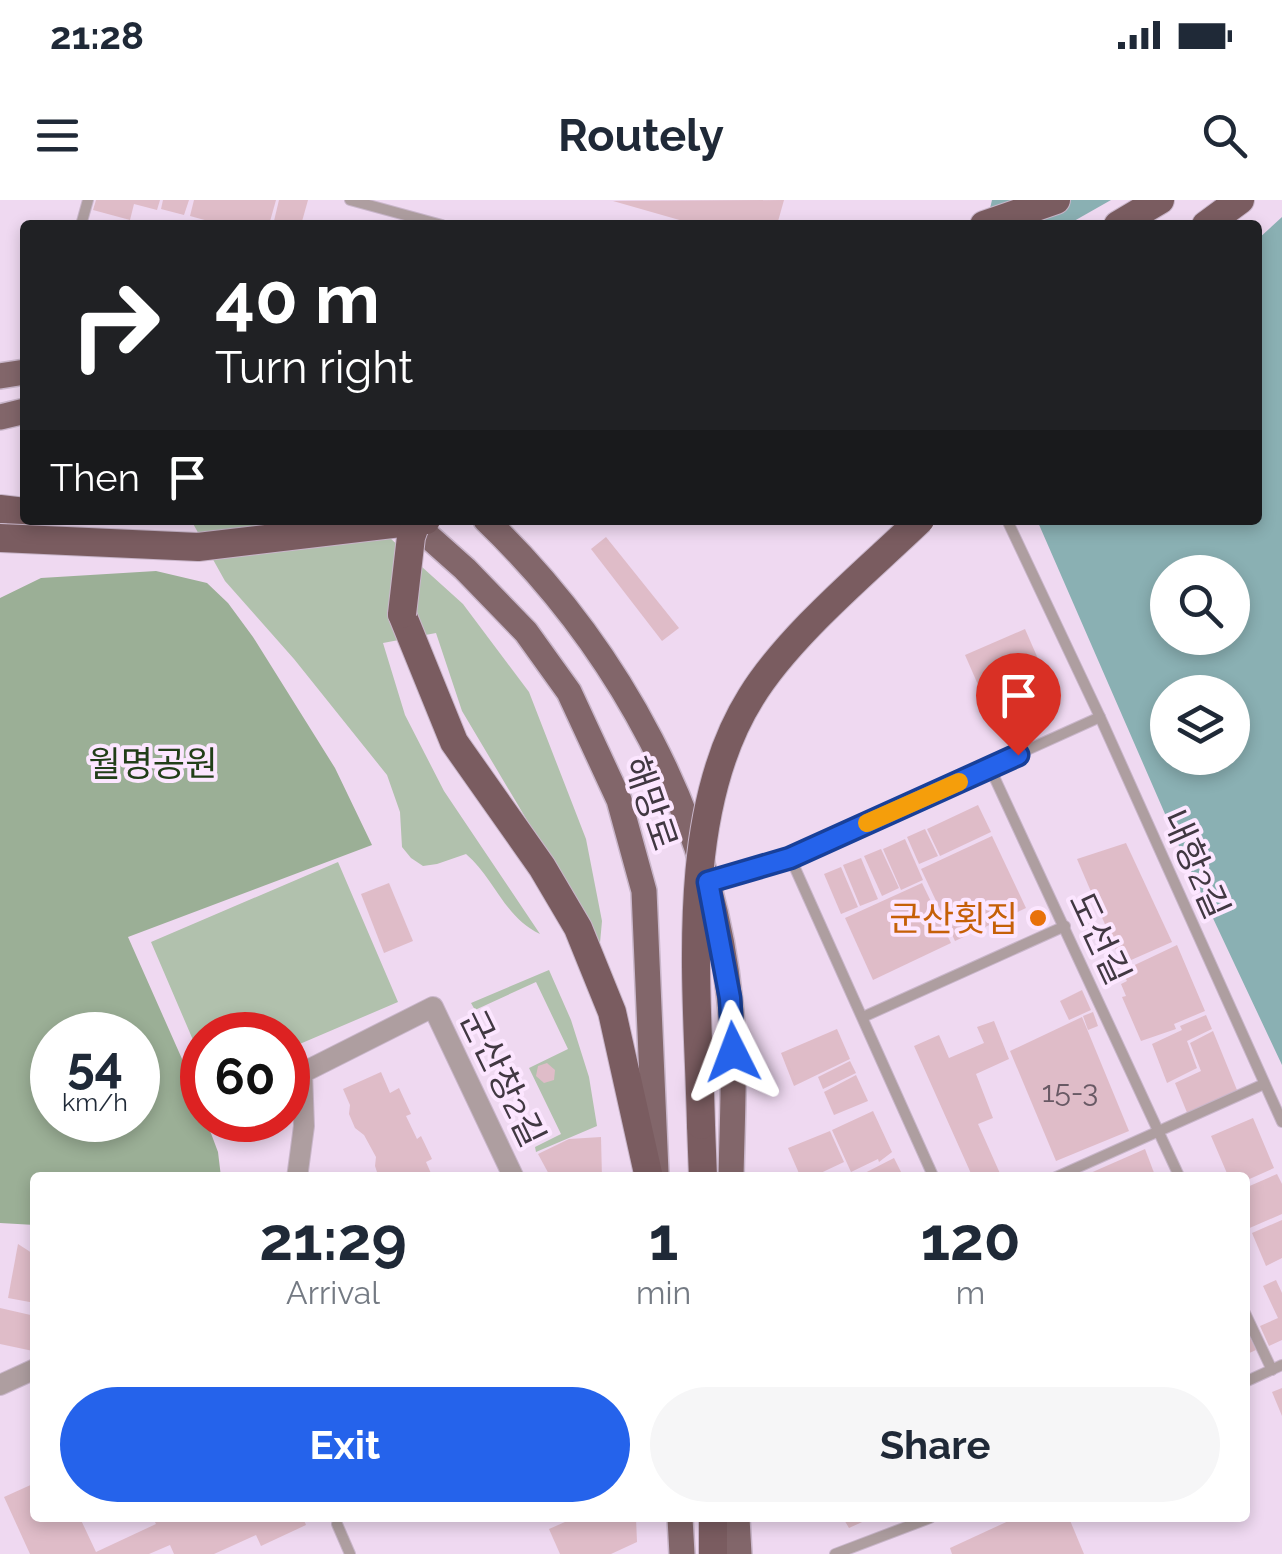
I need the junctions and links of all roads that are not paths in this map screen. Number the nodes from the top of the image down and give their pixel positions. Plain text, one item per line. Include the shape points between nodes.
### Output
1 (350, 200) edge
2 (1056, 200) edge
3 (1160, 200) edge
4 (1240, 200) edge
5 (1257, 200) edge
6 (424, 220) edge
7 (998, 220) edge
8 (1126, 220) edge
9 (1213, 220) edge
10 (1235, 220) edge
11 (384, 525) edge
12 (413, 525) edge
13 (419, 525) edge
14 (490, 525) edge
15 (915, 525) edge
16 (1010, 525) edge
17 (0, 538) edge
18 (1100, 717) junction
19 (990, 768) junction
20 (790, 858) junction
21 (708, 882) junction
22 (1065, 926) junction
23 (863, 1017) junction
24 (1264, 1084) junction
25 (1282, 1122) edge
26 (1158, 1131) junction
27 (298, 1172) edge
28 (511, 1172) edge
29 (651, 1172) edge
30 (652, 1172) edge
31 (703, 1172) edge
32 (731, 1172) edge
33 (931, 1172) edge
34 (1067, 1172) edge
35 (1177, 1172) edge
36 (1250, 1321) edge
37 (30, 1357) edge
38 (1277, 1367) edge
39 (0, 1369) edge
40 (30, 1371) edge
41 (1250, 1380) edge
42 (0, 1384) edge
43 (680, 1522) edge
44 (713, 1522) edge
45 (737, 1522) edge
46 (919, 1522) edge
47 (336, 1524) dead end
48 (350, 1554) edge
49 (682, 1554) edge
50 (713, 1554) edge
51 (739, 1554) edge
52 (835, 1554) edge

1 - 6 lane
2 - 7 highway
3 - 8 highway
4 - 9 highway
5 - 10 highway
11 - 17 highway, bridge via 198,547
12 - 29 highway, bridge via 402,614 454,742 578,928 612,1012
13 - 30 main road, 해망로 via 526,632 569,692 619,800 644,892
14 - 21 main road, 해망로 via 589,640 630,700 664,764
15 - 31 highway, bridge via 784,656 751,697 724,756 710,801 700,886
16 - 18 lane, 내항2길
18 - 19 lane
18 - 24 lane, 내항2길
19 - 20 lane
19 - 22 lane, 도선길
20 - 21 lane
20 - 23 lane
21 - 32 main road, 해망로 via 730,998
22 - 23 lane
22 - 26 lane, 도선길
23 - 33 lane
24 - 25 lane, 내항2길
24 - 26 lane
26 - 34 lane
26 - 35 lane, 도선길
27 - 28 street, 군산창2길 via 302,1073 432,1007
36 - 38 lane
37 - 39 street
38 - 41 lane
40 - 42 street
43 - 49 main road
44 - 50 highway
45 - 51 main road
46 - 52 lane
47 - 48 lane

